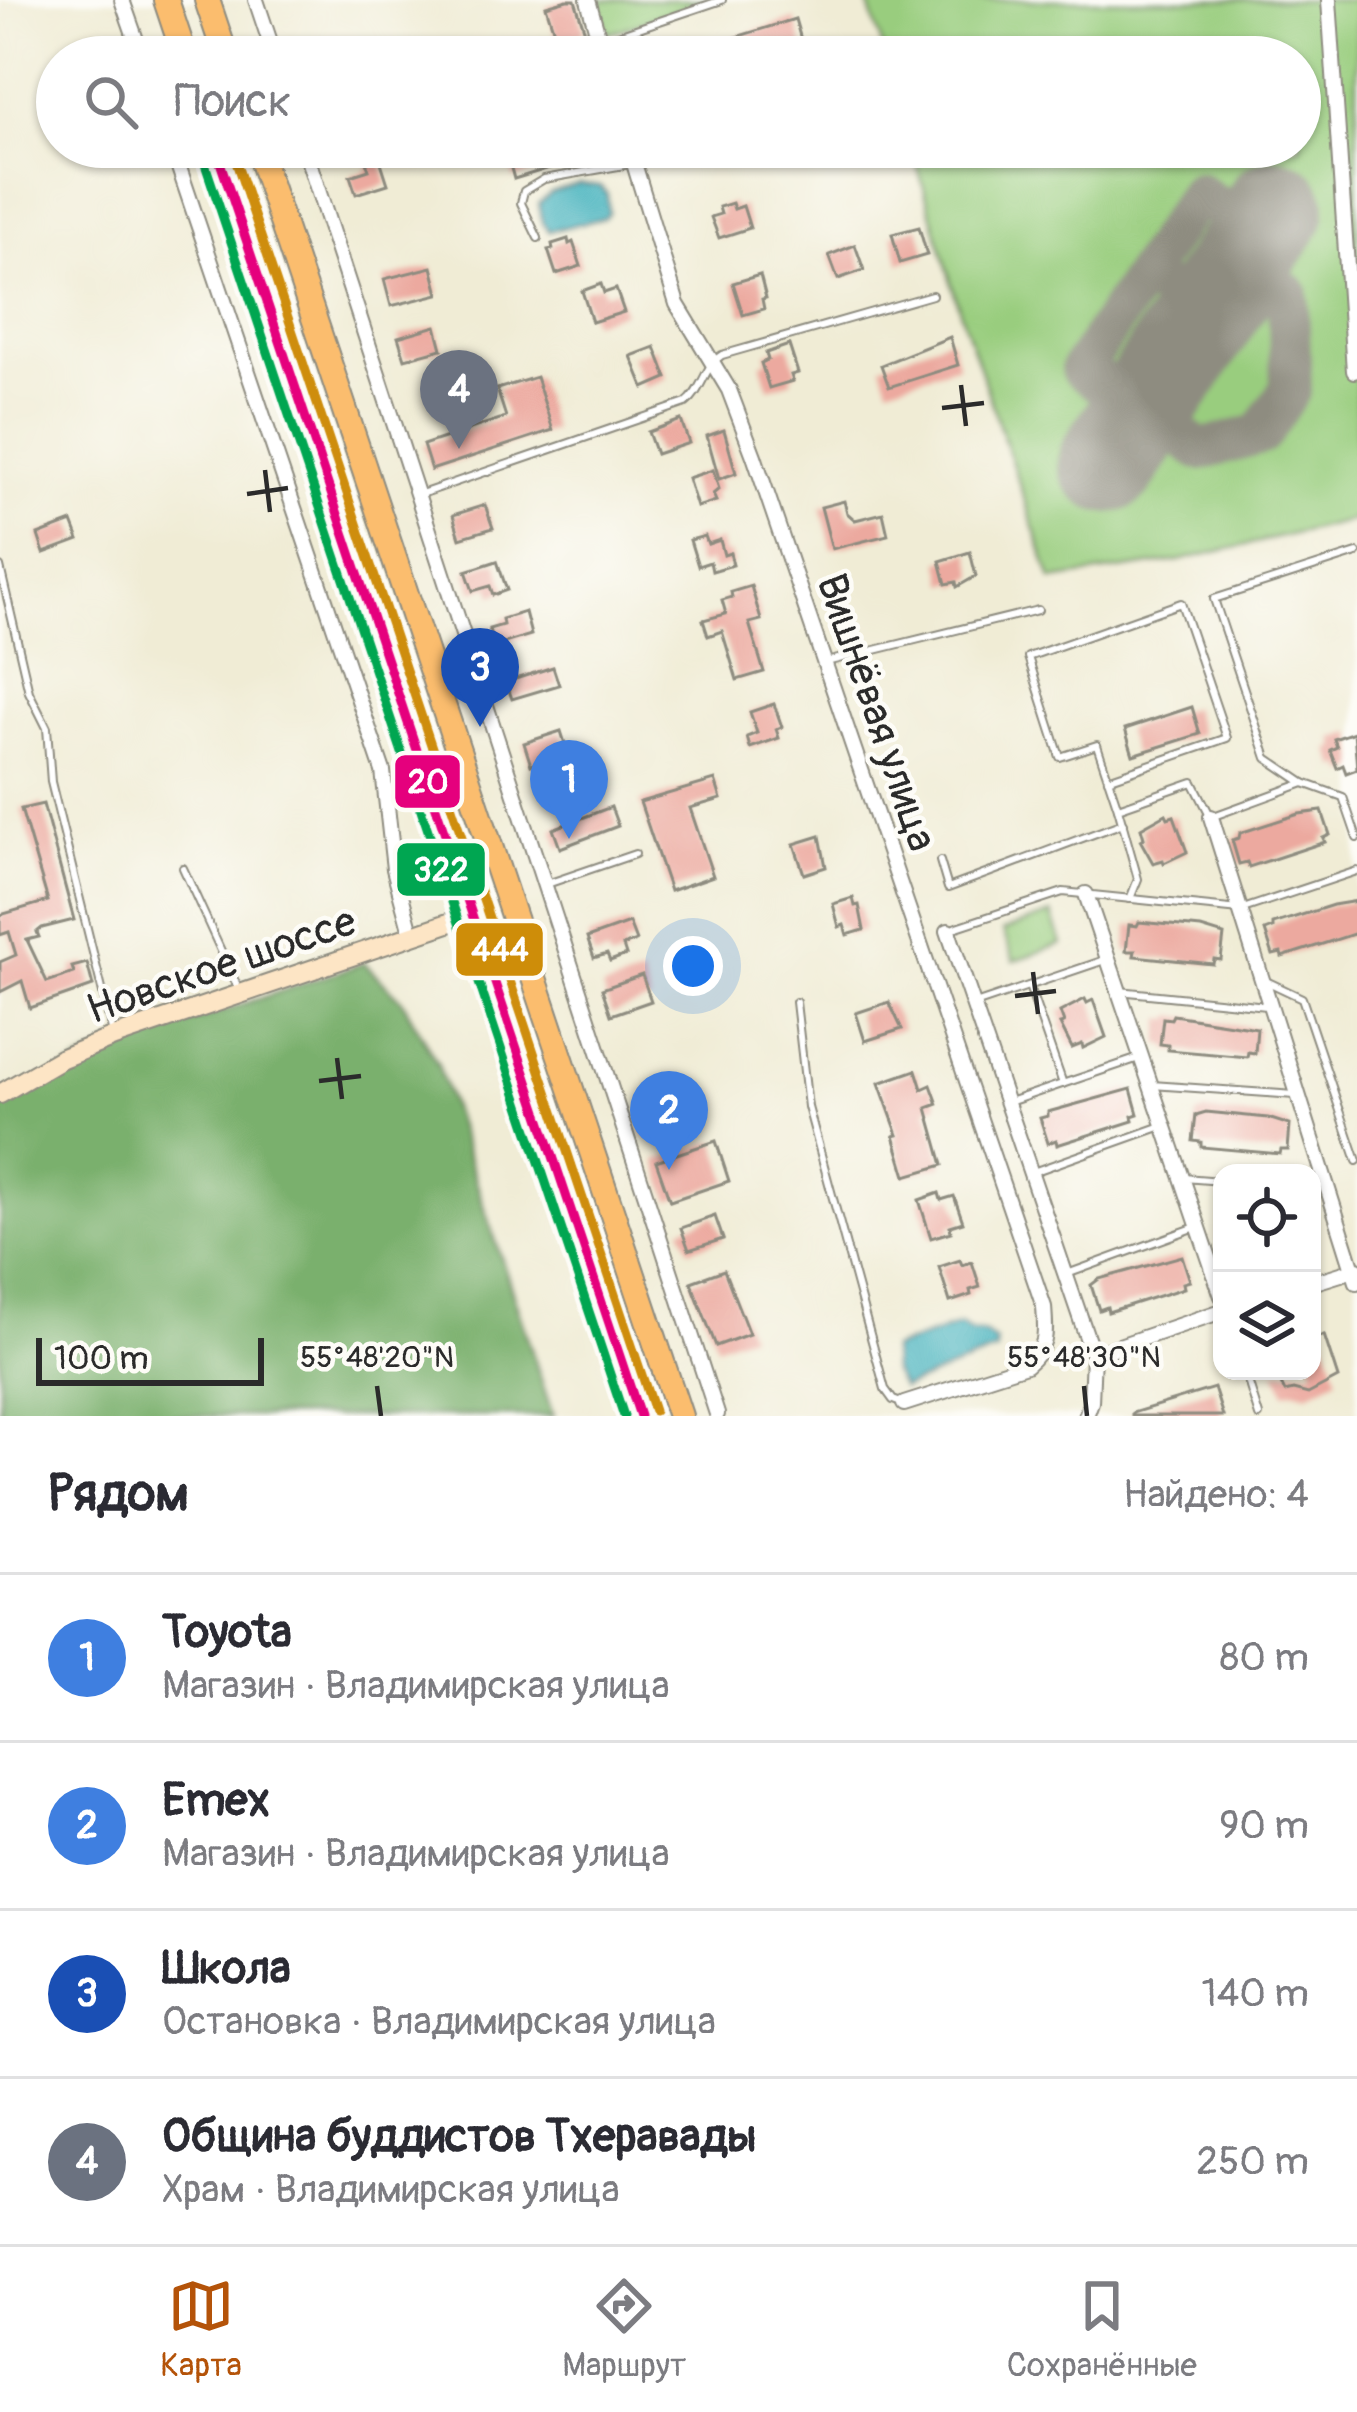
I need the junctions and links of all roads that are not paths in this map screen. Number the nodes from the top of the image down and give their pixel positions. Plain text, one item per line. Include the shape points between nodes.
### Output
1 (122, 0) edge
2 (166, 0) edge
3 (207, 0) edge
4 (256, 0) edge
5 (588, 0) edge
6 (722, 0) edge
7 (1329, 0) edge
8 (135, 36) edge
9 (178, 36) edge
10 (219, 36) edge
11 (268, 36) edge
12 (598, 36) edge
13 (614, 36) edge
14 (179, 168) edge
15 (222, 168) edge
16 (264, 168) edge
17 (311, 168) edge
18 (608, 168) edge
19 (635, 168) edge
20 (538, 238) dead end
21 (932, 295) dead end
22 (712, 361) junction
23 (1356, 371) edge
24 (418, 496) junction
25 (1357, 553) edge
26 (0, 567) edge
27 (1038, 610) dead end
28 (826, 662) junction
29 (1108, 779) junction
30 (1304, 783) junction
31 (1118, 808) junction
32 (1211, 817) junction
33 (1123, 823) junction
34 (1357, 838) edge
35 (635, 854) dead end
36 (940, 861) dead end
37 (183, 868) dead end
38 (1357, 871) edge
39 (544, 885) junction
40 (1086, 894) junction
41 (1130, 899) junction
42 (1240, 910) junction
43 (472, 915) junction
44 (948, 931) joint
45 (412, 936) junction
46 (1108, 959) junction
47 (1262, 979) junction
48 (1029, 986) junction
49 (1119, 991) junction
50 (241, 994) junction
51 (796, 1003) dead end
52 (973, 1005) junction
53 (1271, 1006) junction
54 (114, 1037) junction
55 (1142, 1056) junction
56 (1064, 1084) junction
57 (1152, 1085) junction
58 (0, 1094) edge
59 (1298, 1096) junction
60 (1007, 1103) junction
61 (1166, 1124) junction
62 (1357, 1162) edge
63 (1031, 1173) junction
64 (1183, 1178) junction
65 (1213, 1180) edge
66 (1321, 1191) edge
67 (1329, 1192) junction
68 (1199, 1226) junction
69 (1214, 1272) edge
70 (1066, 1274) junction
71 (1356, 1274) edge
72 (1321, 1281) edge
73 (1213, 1314) edge
74 (1093, 1354) junction
75 (1248, 1380) edge
76 (904, 1404) joint
77 (715, 1415) edge
78 (640, 1416) edge
79 (680, 1416) edge
80 (1086, 1416) edge
81 (1259, 1416) edge

1 - 8 street
2 - 9 highway
3 - 10 highway
4 - 11 street
5 - 12 street
6 - 13 lane
7 - 23 street
14 - 45 street via 382,771
15 - 43 highway
16 - 79 highway
17 - 24 street
18 - 20 lane via 544,178 524,191 521,202
19 - 22 street, Вишнёвая улица via 677,304
21 - 22 lane
22 - 24 lane via 686,403
22 - 28 street, Вишнёвая улица via 737,406
24 - 39 street
25 - 30 lane via 1214,599 1267,758
26 - 54 lane via 29,692 47,728 51,782
27 - 28 lane
28 - 76 street, Вишнёвая улица via 1044,1307 1040,1353 1026,1365
29 - 29 lane via 1097,745 1060,757 1028,657 1181,603 1227,738
29 - 31 lane
30 - 32 lane
30 - 34 lane via 1343,797
31 - 32 lane via 1193,782
31 - 33 lane
32 - 42 street
33 - 36 lane via 948,888
33 - 41 lane via 1138,879
35 - 39 lane
37 - 50 lane
38 - 42 lane
39 - 77 street
40 - 41 lane
40 - 44 lane via 1063,892
40 - 46 street
41 - 42 lane
42 - 47 street
43 - 45 street, Новское шоссе
43 - 78 highway
44 - 52 street
45 - 50 street, Новское шоссе
46 - 48 lane
46 - 49 street
47 - 53 street
47 - 62 lane via 1302,998
48 - 52 lane
48 - 56 lane
49 - 53 lane
49 - 55 street
50 - 54 street, Новское шоссе
51 - 76 lane via 823,1165 885,1389
52 - 60 street
53 - 59 street
54 - 58 street, Новское шоссе
55 - 56 lane
55 - 57 street
56 - 60 lane
57 - 59 lane
57 - 61 street
59 - 67 street
60 - 63 street
61 - 63 lane
61 - 64 street
63 - 70 street
64 - 65 lane
64 - 68 street
66 - 67 lane
67 - 71 street
68 - 69 street
68 - 70 lane
70 - 74 street
71 - 72 street
73 - 74 street
74 - 80 street
75 - 81 lane

